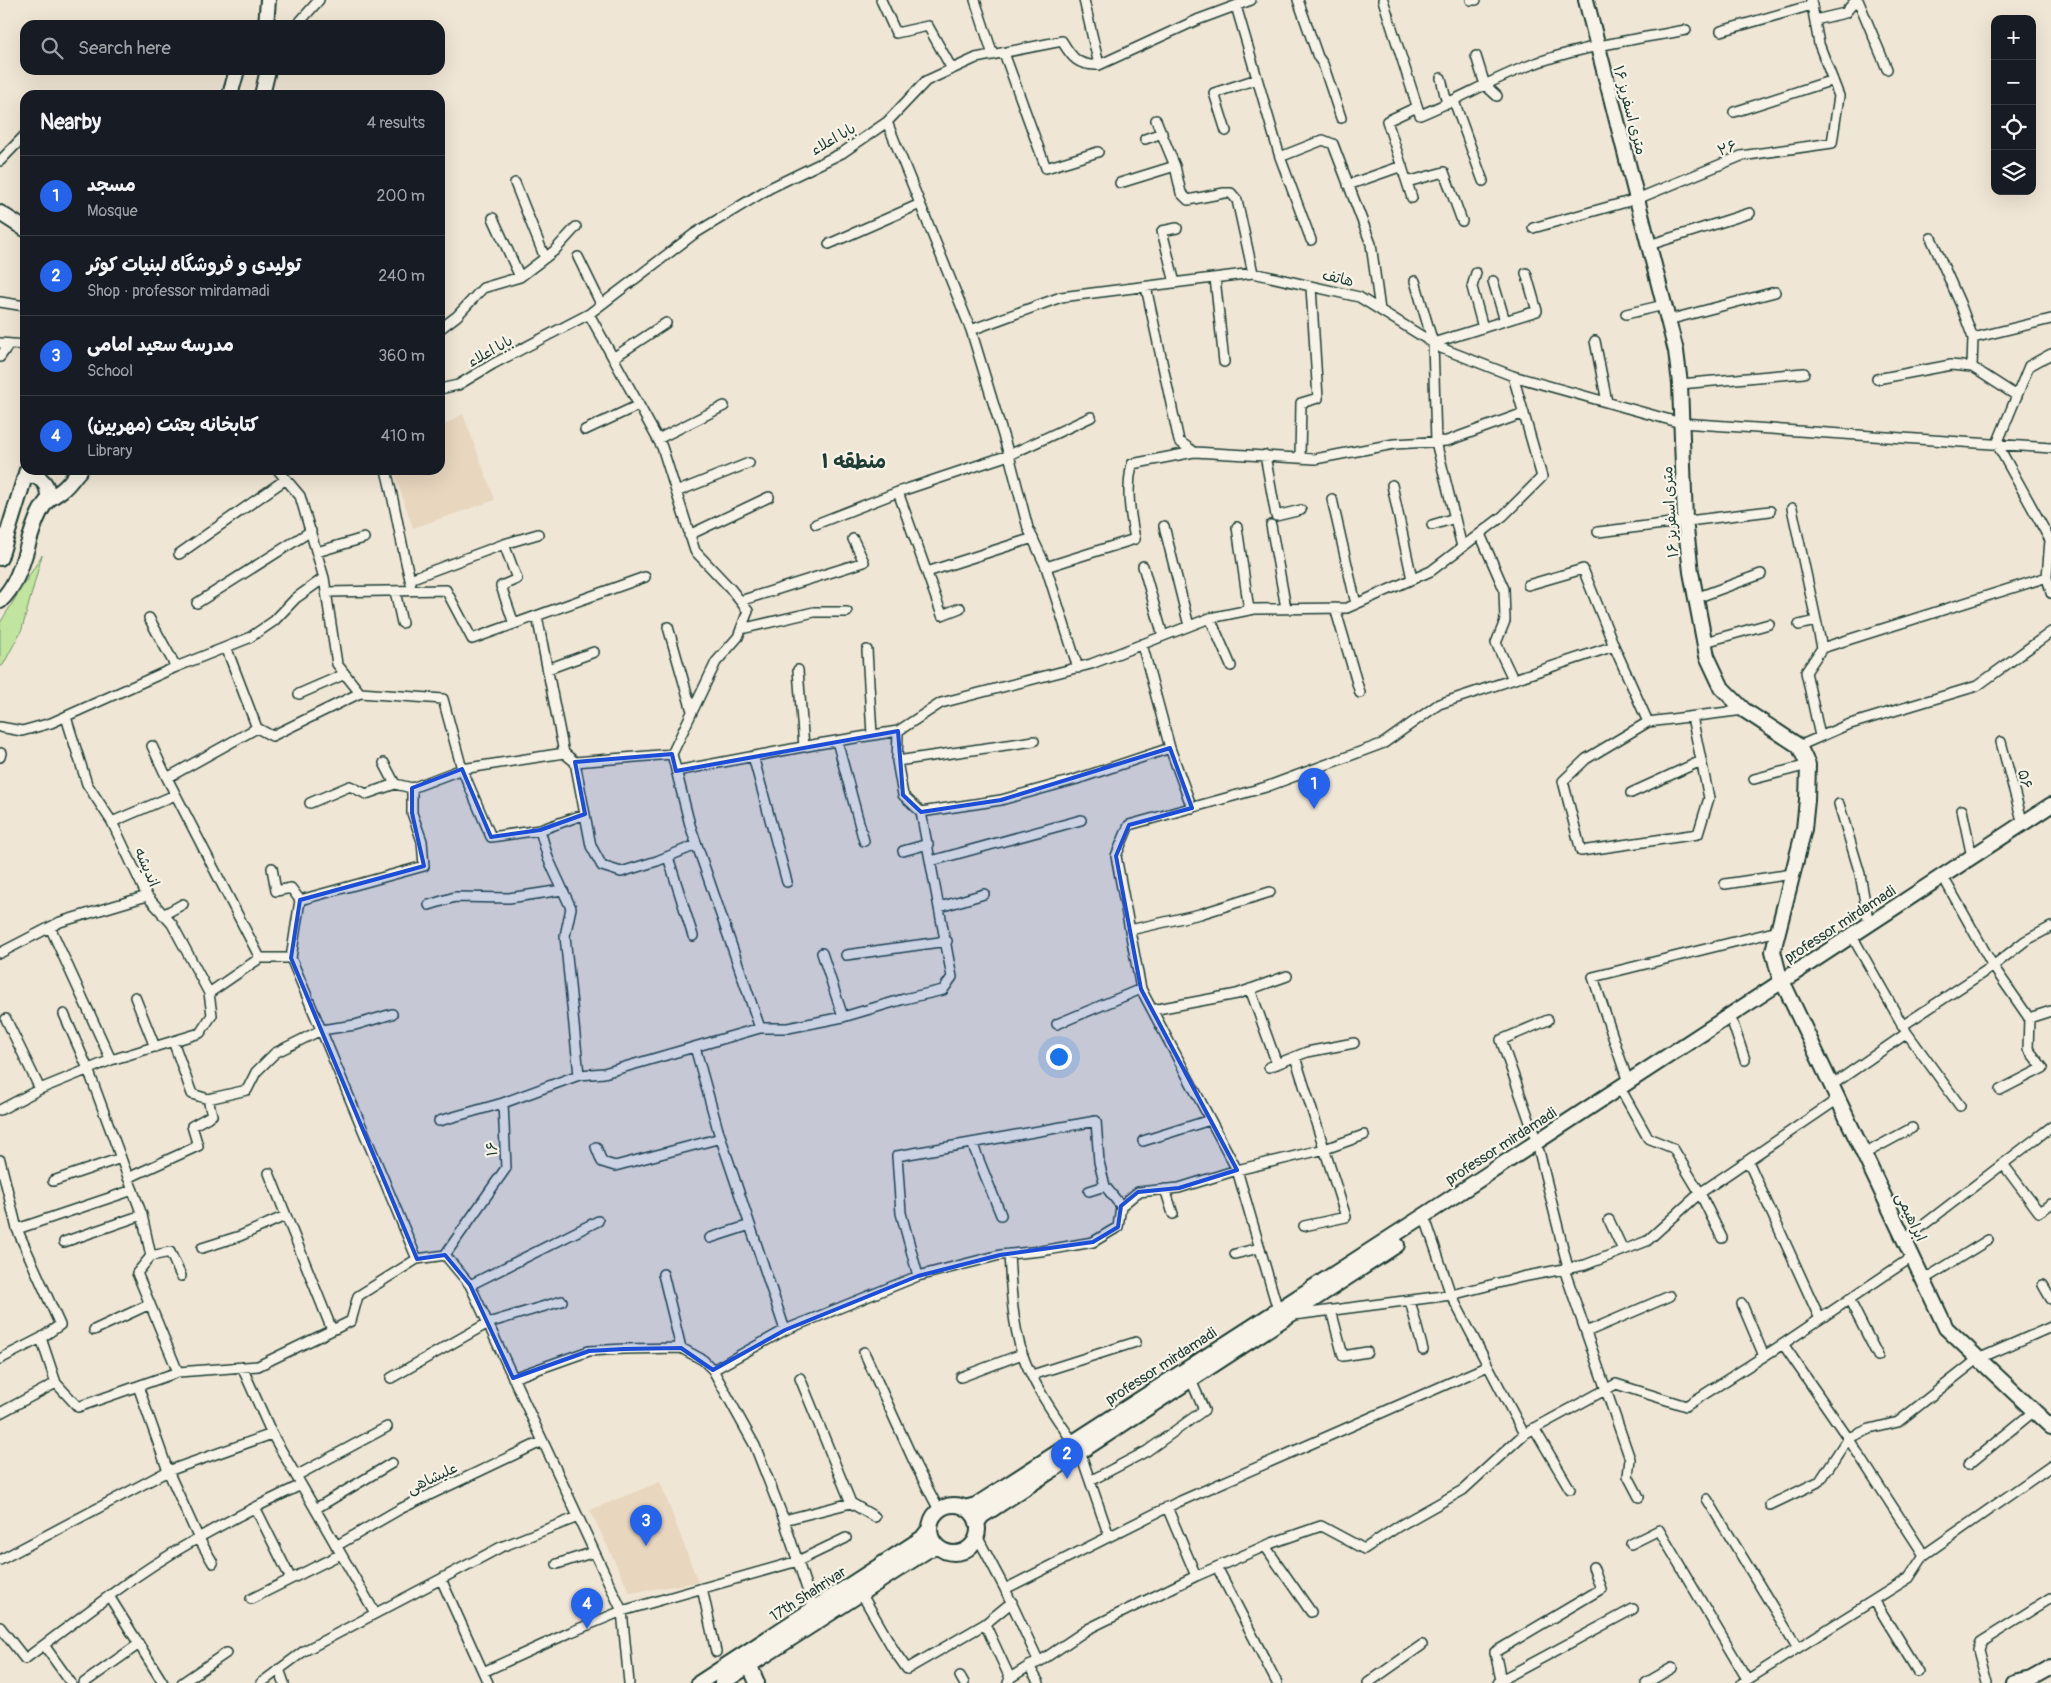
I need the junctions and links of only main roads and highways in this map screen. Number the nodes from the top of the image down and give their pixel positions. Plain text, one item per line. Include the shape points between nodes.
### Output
1 (268, 0) edge
2 (1586, 0) edge
3 (266, 20) edge
4 (236, 75) edge
5 (267, 75) edge
6 (231, 90) edge
7 (263, 90) edge
8 (0, 212) edge
9 (20, 226) edge
10 (26, 475) edge
11 (36, 475) edge
12 (76, 475) edge
13 (48, 498) junction
14 (0, 558) edge
15 (0, 601) edge
16 (2051, 805) edge
17 (2051, 816) edge
18 (1784, 985) junction
19 (1626, 1089) junction
20 (1283, 1313) junction
21 (2051, 1427) edge
22 (1076, 1447) junction
23 (965, 1508) junction
24 (930, 1528) junction
25 (977, 1529) junction
26 (938, 1547) junction
27 (750, 1666) junction
28 (2051, 1668) edge
29 (699, 1683) edge
30 (722, 1683) edge
31 (758, 1683) edge
32 (2014, 1683) edge

1 - 3 main road
2 - 18 main road, ۱۶ متری اسفریز via 1676,351 1685,520 1707,656 1722,688 1744,710 1799,746 1808,765 1804,829 1773,951
4 - 6 main road
5 - 7 main road
8 - 9 main road
10 - 14 main road
11 - 13 main road via 48,487
12 - 13 main road via 63,490
13 - 15 main road via 36,522 21,570 9,593
16 - 18 main road, professor mirdamadi via 1868,924
17 - 18 main road, professor mirdamadi via 1856,943
18 - 19 main road, professor mirdamadi
18 - 19 main road, professor mirdamadi via 1733,1024
18 - 21 main road, ابراهیمی via 1946,1328
19 - 20 main road, professor mirdamadi
20 - 22 main road, professor mirdamadi
20 - 22 main road, professor mirdamadi via 1191,1380
22 - 23 main road, professor mirdamadi via 976,1505
22 - 25 main road, professor mirdamadi via 982,1516
23 - 24 main road via 951,1505 939,1510 932,1518
23 - 25 main road via 972,1513
24 - 26 main road
24 - 29 main road, 17th Shahrivar via 922,1538
25 - 26 main road via 967,1548 960,1552 952,1553
26 - 27 main road, 17th Shahrivar via 928,1550
27 - 30 main road, 17th Shahrivar
27 - 31 main road
28 - 32 main road via 2031,1679

